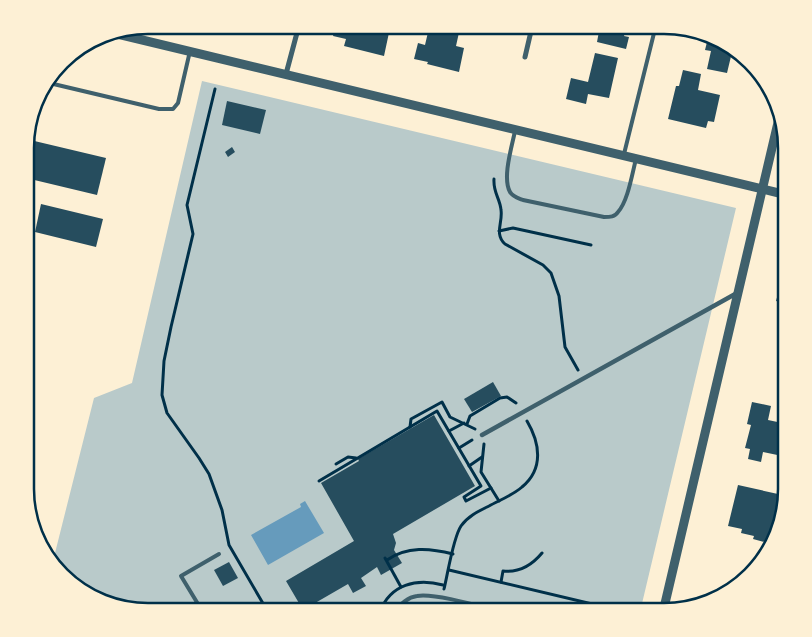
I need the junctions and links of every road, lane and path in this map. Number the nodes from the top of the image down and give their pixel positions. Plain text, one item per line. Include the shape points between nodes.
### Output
1 (297, 34) edge
2 (530, 34) edge
3 (654, 34) edge
4 (126, 36) edge
5 (190, 51) junction
6 (525, 57) dead end
7 (286, 74) junction
8 (53, 84) edge
9 (215, 89) dead end
10 (515, 129) junction
11 (776, 129) edge
12 (624, 155) junction
13 (636, 158) junction
14 (495, 176) dead end
15 (762, 189) junction
16 (778, 193) edge
17 (499, 232) junction
18 (591, 245) dead end
19 (738, 292) junction
20 (583, 378) junction
21 (522, 412) junction
22 (466, 424) junction
23 (410, 427) junction
24 (449, 431) junction
25 (482, 435) junction
26 (469, 442) dead end
27 (459, 448) junction
28 (483, 457) junction
29 (357, 458) junction
30 (336, 464) dead end
31 (469, 466) junction
32 (319, 481) dead end
33 (491, 488) junction
34 (498, 501) junction
35 (542, 553) dead end
36 (219, 554) dead end
37 (453, 554) junction
38 (449, 570) junction
39 (501, 582) junction
40 (442, 598) junction
41 (197, 603) edge
42 (263, 603) edge
43 (385, 603) edge
44 (404, 603) edge
45 (463, 603) edge
46 (588, 603) edge
47 (665, 603) edge

1 - 7 street
2 - 6 street
3 - 12 lane
4 - 5 street
5 - 7 street
5 - 8 lane via 178,103 173,109 159,109
7 - 10 street
9 - 42 path via 187,206 193,234 170,327 162,395 167,413 209,474 222,510 229,545
10 - 12 street
10 - 13 lane via 506,182 509,191 523,200 612,217 623,202
11 - 15 street
12 - 13 street
13 - 15 street
14 - 17 path via 495,194 501,208
15 - 16 street
15 - 19 street
17 - 18 path via 513,228
17 - 20 path via 504,244 543,265 551,273 559,296 565,347
19 - 20 street
19 - 47 street
20 - 21 street
21 - 22 path via 514,401 500,398 470,416
21 - 25 street
21 - 34 path via 538,445 537,466 523,487
22 - 23 path via 450,417 442,402 411,419
22 - 24 path
22 - 25 path
23 - 24 path via 437,411
23 - 29 path
24 - 27 path
25 - 28 path
26 - 27 path
27 - 31 path
28 - 31 path
28 - 33 path via 481,472
29 - 30 path via 348,457
29 - 32 path
31 - 33 path via 481,486 464,497 466,501
33 - 34 path
34 - 37 path via 466,520 458,533
35 - 39 path via 525,568 503,571
36 - 41 lane via 180,576
37 - 38 path
37 - 43 path via 439,550 412,550 386,559 401,587 389,595
38 - 39 path
38 - 40 path
39 - 46 path
40 - 44 lane via 417,596
40 - 45 lane

